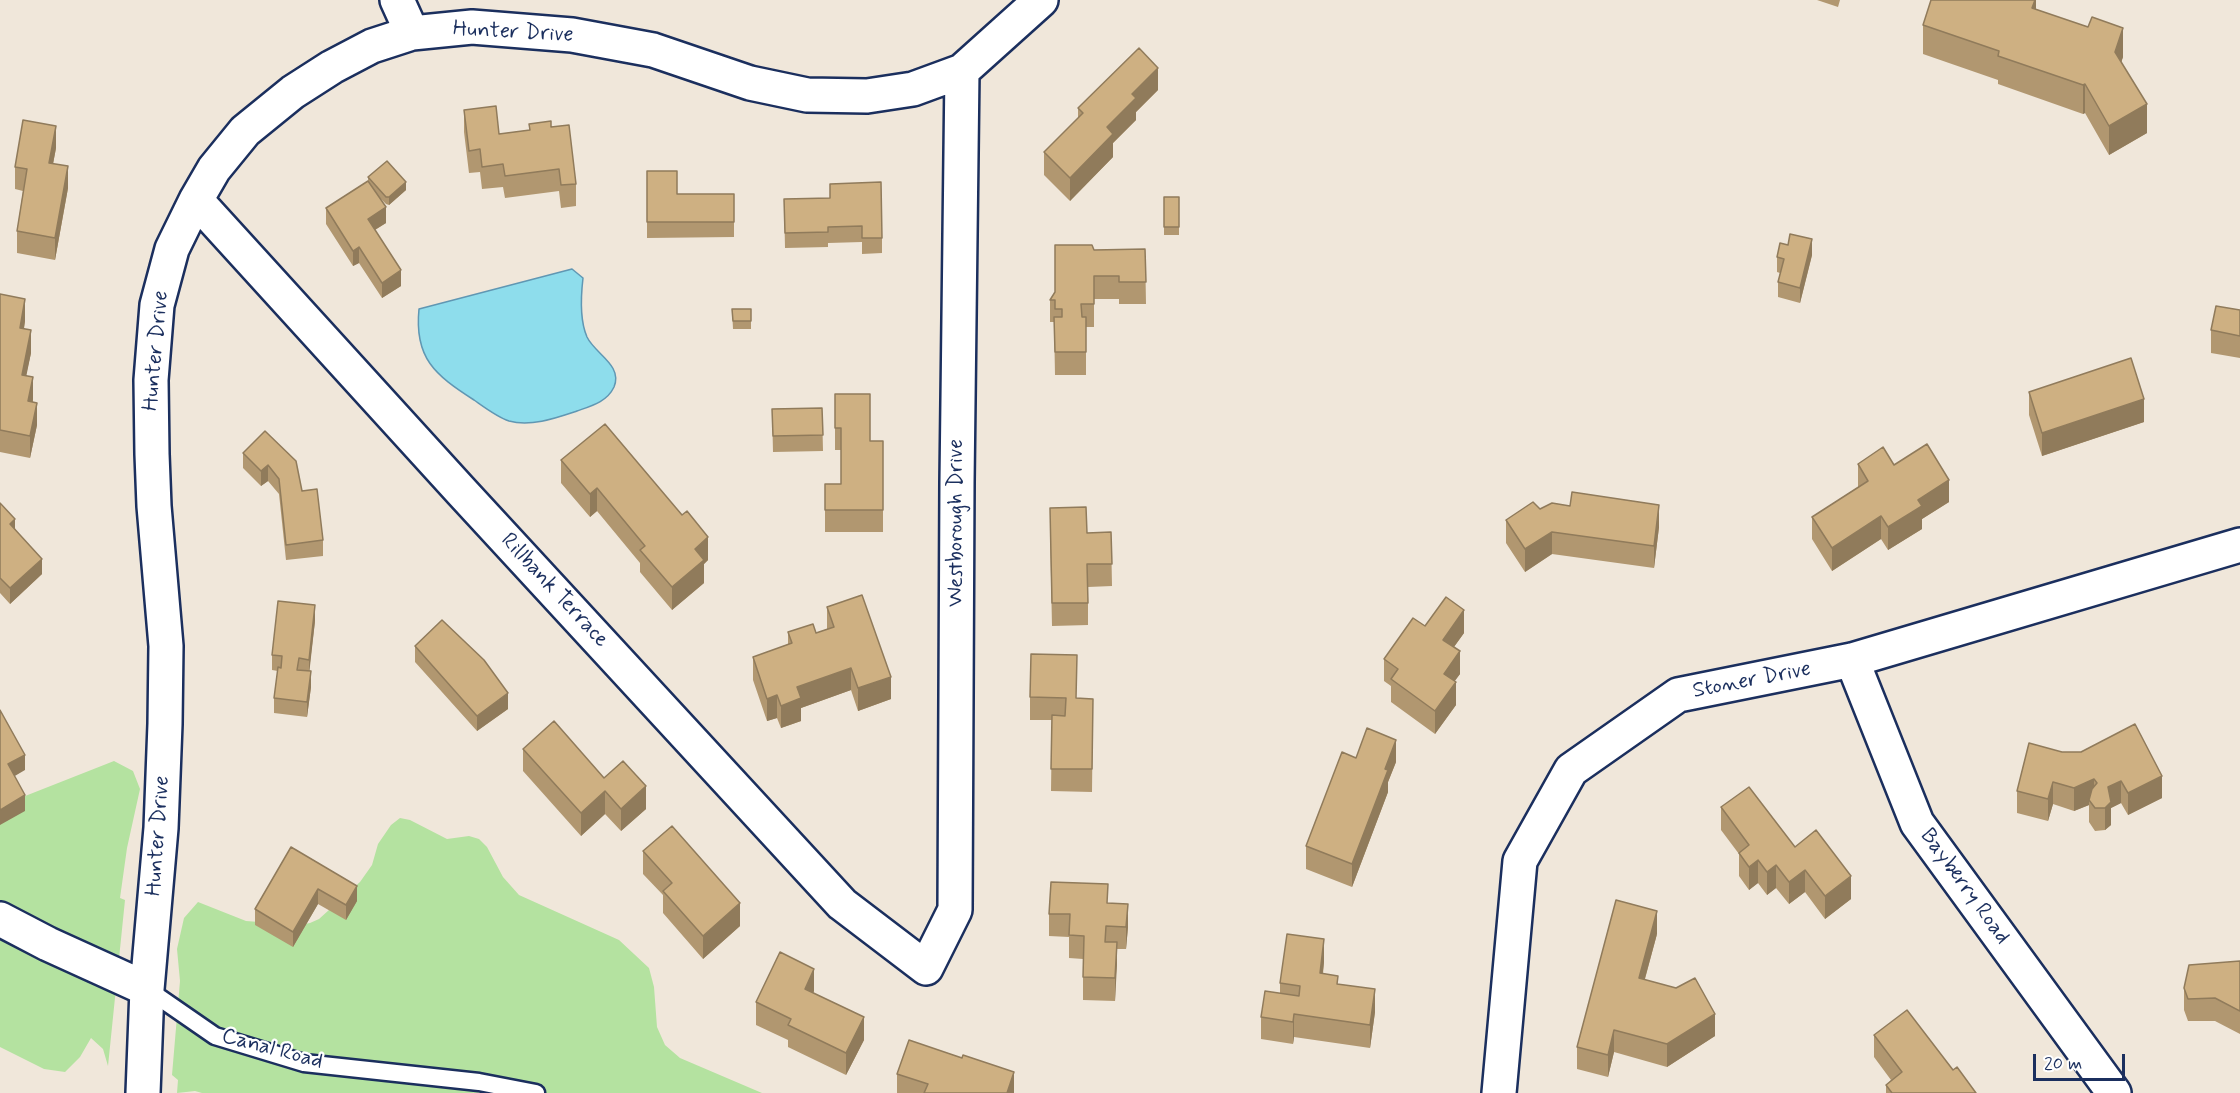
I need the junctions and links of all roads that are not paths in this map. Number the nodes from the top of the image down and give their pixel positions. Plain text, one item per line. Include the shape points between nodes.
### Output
1 (397, 0) edge
2 (1041, 0) edge
3 (412, 33) junction
4 (962, 71) junction
5 (196, 200) junction
6 (2240, 545) edge
7 (1852, 660) junction
8 (0, 919) edge
9 (926, 968) joint
10 (147, 989) junction
11 (142, 1093) edge
12 (536, 1093) edge
13 (1499, 1093) edge
14 (2114, 1093) edge

1 - 3 street
2 - 4 street, Hunter Drive
3 - 4 street, Hunter Drive via 472,27 572,35 653,50 750,83 807,95 867,96 913,89
3 - 5 street, Hunter Drive via 372,46 293,92 245,131 214,169
4 - 9 street, Westborough Drive via 955,910
5 - 9 street, Rillbank Terrace via 843,904
5 - 10 street, Hunter Drive via 172,249 157,305 151,380 154,506 166,646 161,828
6 - 7 street, Stoner Drive
7 - 13 street, Stoner Drive via 1678,695 1571,770 1520,861
7 - 14 street, Bayberry Road via 1917,823
8 - 10 street, Canal Road
10 - 11 street, Hunter Drive
10 - 12 lane, Canal Road via 215,1036 304,1063 479,1082

